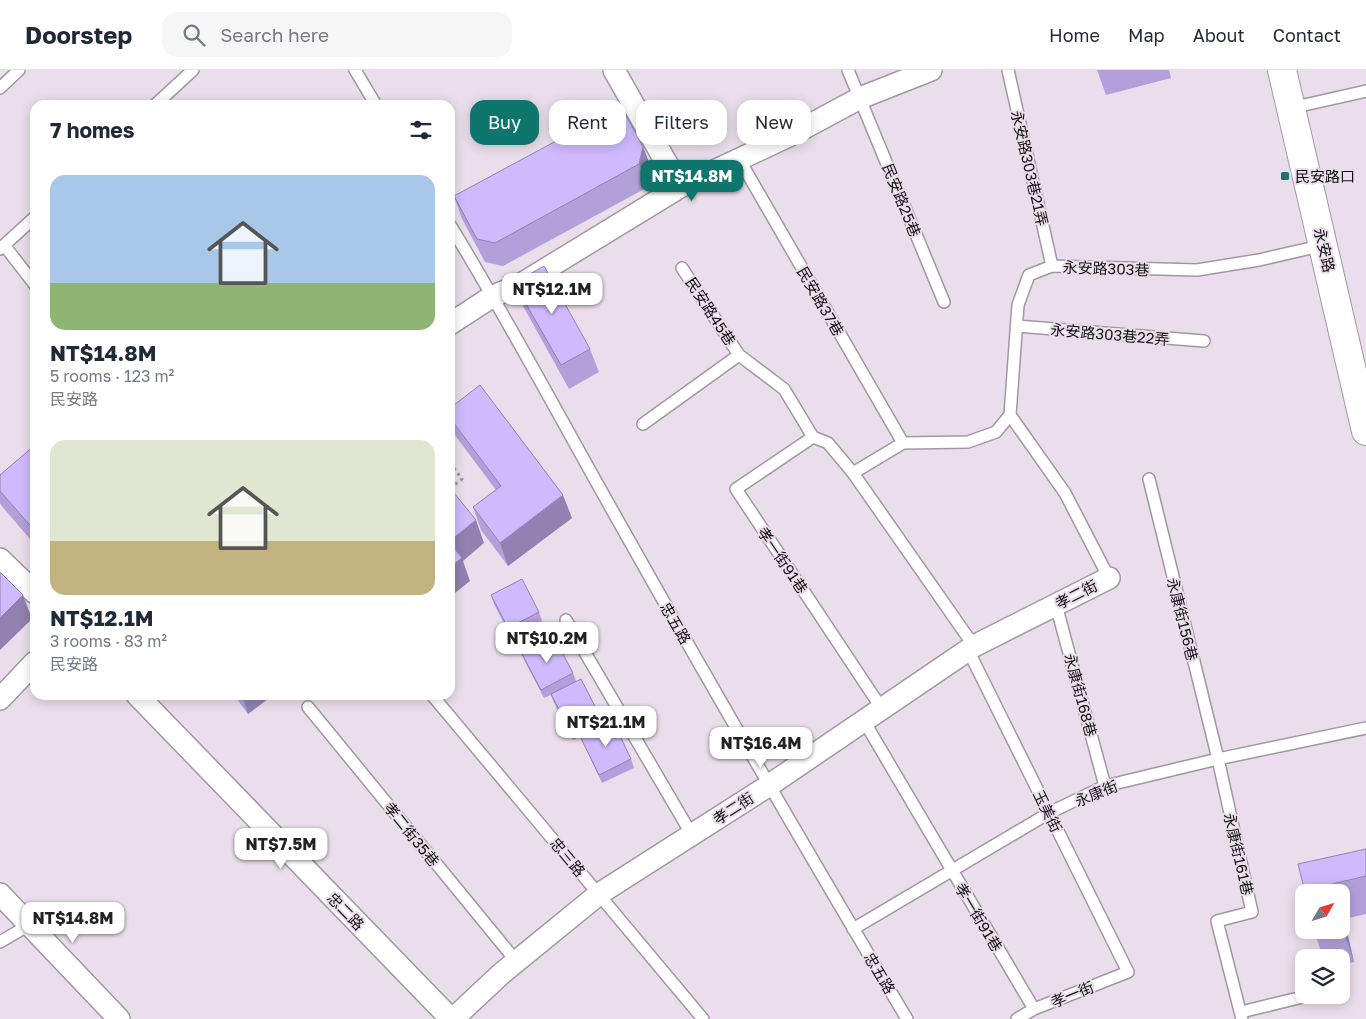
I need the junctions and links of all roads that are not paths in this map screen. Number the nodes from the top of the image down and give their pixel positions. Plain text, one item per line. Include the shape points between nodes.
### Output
1 (19, 70) edge
2 (193, 70) edge
3 (355, 70) edge
4 (614, 70) edge
5 (848, 70) edge
6 (931, 70) edge
7 (1008, 70) edge
8 (1282, 70) edge
9 (0, 88) edge
10 (1366, 91) edge
11 (860, 98) junction
12 (160, 100) edge
13 (373, 100) edge
14 (1291, 108) junction
15 (739, 159) junction
16 (680, 187) junction
17 (30, 222) edge
18 (455, 233) edge
19 (1324, 245) junction
20 (2, 247) edge
21 (1052, 266) junction
22 (682, 268) dead end
23 (30, 279) edge
24 (493, 296) junction
25 (944, 302) dead end
26 (455, 321) edge
27 (1017, 326) junction
28 (1204, 341) dead end
29 (739, 355) junction
30 (1010, 415) junction
31 (643, 424) dead end
32 (1366, 431) edge
33 (813, 437) junction
34 (903, 443) junction
35 (853, 473) junction
36 (1149, 480) dead end
37 (0, 559) edge
38 (1109, 578) joint
39 (30, 588) edge
40 (1056, 605) junction
41 (566, 620) dead end
42 (971, 648) junction
43 (30, 667) edge
44 (0, 699) edge
45 (142, 700) edge
46 (436, 700) edge
47 (308, 707) dead end
48 (882, 708) junction
49 (864, 721) junction
50 (1366, 728) edge
51 (1218, 759) junction
52 (768, 786) junction
53 (1105, 786) junction
54 (1049, 813) junction
55 (692, 835) junction
56 (952, 870) junction
57 (0, 894) edge
58 (599, 894) junction
59 (29, 925) junction
60 (853, 929) junction
61 (0, 942) edge
62 (516, 961) junction
63 (1128, 972) joint
64 (1295, 1000) edge
65 (1034, 1008) junction
66 (1242, 1016) edge
67 (119, 1019) edge
68 (452, 1019) edge
69 (703, 1019) edge
70 (907, 1019) edge
71 (1017, 1019) edge

1 - 9 lane
2 - 12 lane
3 - 13 lane
4 - 16 street
5 - 11 lane, 民安路25巷
6 - 11 street
7 - 21 lane, 永安路303巷21弄
8 - 14 main road, 永安路
10 - 14 lane
11 - 15 street
11 - 25 lane, 民安路25巷
14 - 19 main road, 永安路
15 - 16 street
15 - 34 lane, 民安路37巷
16 - 24 street via 518,286
17 - 20 lane
18 - 24 lane, 忠五路
19 - 21 lane, 永安路303巷 via 1197,270
19 - 32 main road, 永安路
20 - 23 lane
21 - 27 lane, 永安路303巷 via 1029,275 1018,305
22 - 29 lane, 民安路45巷
24 - 26 street
24 - 52 lane, 忠五路
27 - 28 lane, 永安路303巷22弄
27 - 30 lane, 永安路303巷
29 - 31 lane
29 - 33 lane, 民安路45巷 via 784,389
30 - 34 lane via 996,432 968,442
30 - 38 lane via 1065,493
33 - 35 lane, 玉美街 via 828,443
33 - 48 lane, 孝一街91巷 via 736,489
34 - 35 lane
35 - 42 lane, 玉美街
36 - 51 lane, 永康街156巷
37 - 39 street
38 - 40 street, 孝二街
40 - 42 street, 孝二街
40 - 53 lane, 永康街168巷
41 - 55 lane
42 - 48 street, 孝二街
42 - 54 lane, 玉美街
43 - 44 street
45 - 68 street, 忠二路
46 - 58 lane, 忠三路
47 - 62 lane, 孝二街35巷
48 - 49 street, 孝二街
49 - 52 street, 孝二街
49 - 56 lane, 孝一街91巷
50 - 51 lane, 永康街
51 - 53 lane, 永康街
51 - 66 lane, 永康街161巷 via 1252,912 1217,921
52 - 55 street, 孝二街
52 - 60 lane, 忠五路
53 - 54 lane, 永康街
54 - 56 lane, 永康街
54 - 63 lane, 玉美街
55 - 58 street, 孝二街
56 - 60 lane, 永康街
56 - 65 lane, 孝一街91巷
57 - 59 street
58 - 62 street, 孝二街
58 - 69 lane, 忠三路
59 - 61 lane
59 - 67 street
60 - 70 lane, 忠五路
62 - 68 street, 孝二街
63 - 65 lane, 孝一街
64 - 66 lane
65 - 71 lane, 孝一街

